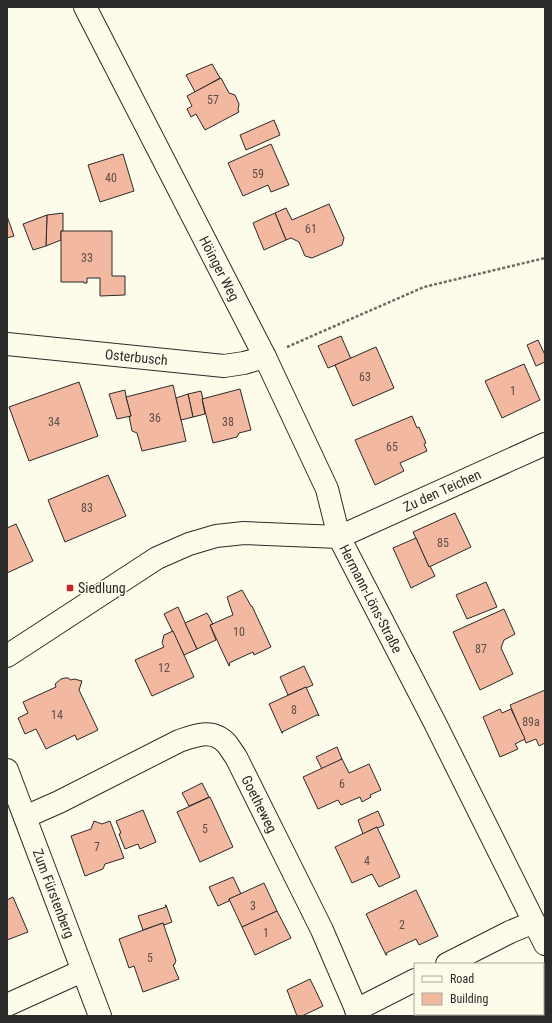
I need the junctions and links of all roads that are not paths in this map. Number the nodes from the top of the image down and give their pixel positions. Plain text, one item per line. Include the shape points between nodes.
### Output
1 (85, 7) edge
2 (7, 344) edge
3 (265, 357) junction
4 (545, 444) edge
5 (339, 537) junction
6 (7, 656) edge
7 (7, 770) edge
8 (25, 817) junction
9 (534, 922) junction
10 (545, 944) edge
11 (449, 963) edge
12 (82, 972) junction
13 (414, 981) edge
14 (7, 1005) edge
15 (358, 1013) edge
16 (100, 1016) edge

1 - 3 street, Höinger Weg
2 - 3 street, Osterbusch via 224,366
3 - 5 street, Höinger Weg via 327,489
4 - 5 street, Zu den Teichen
5 - 6 street, Hermann-Löns-Straße via 244,533 216,536 189,544 157,558
5 - 9 street, Hermann-Löns-Straße
7 - 8 street, Zum Fürstenberg
8 - 12 street, Zum Fürstenberg
8 - 15 street, Goetheweg via 179,741 197,735 213,734 226,743 236,757 322,930
9 - 10 street, Hermann-Löns-Straße
9 - 11 street
12 - 14 street
12 - 16 street, Zum Fürstenberg
13 - 15 street, Goetheweg

